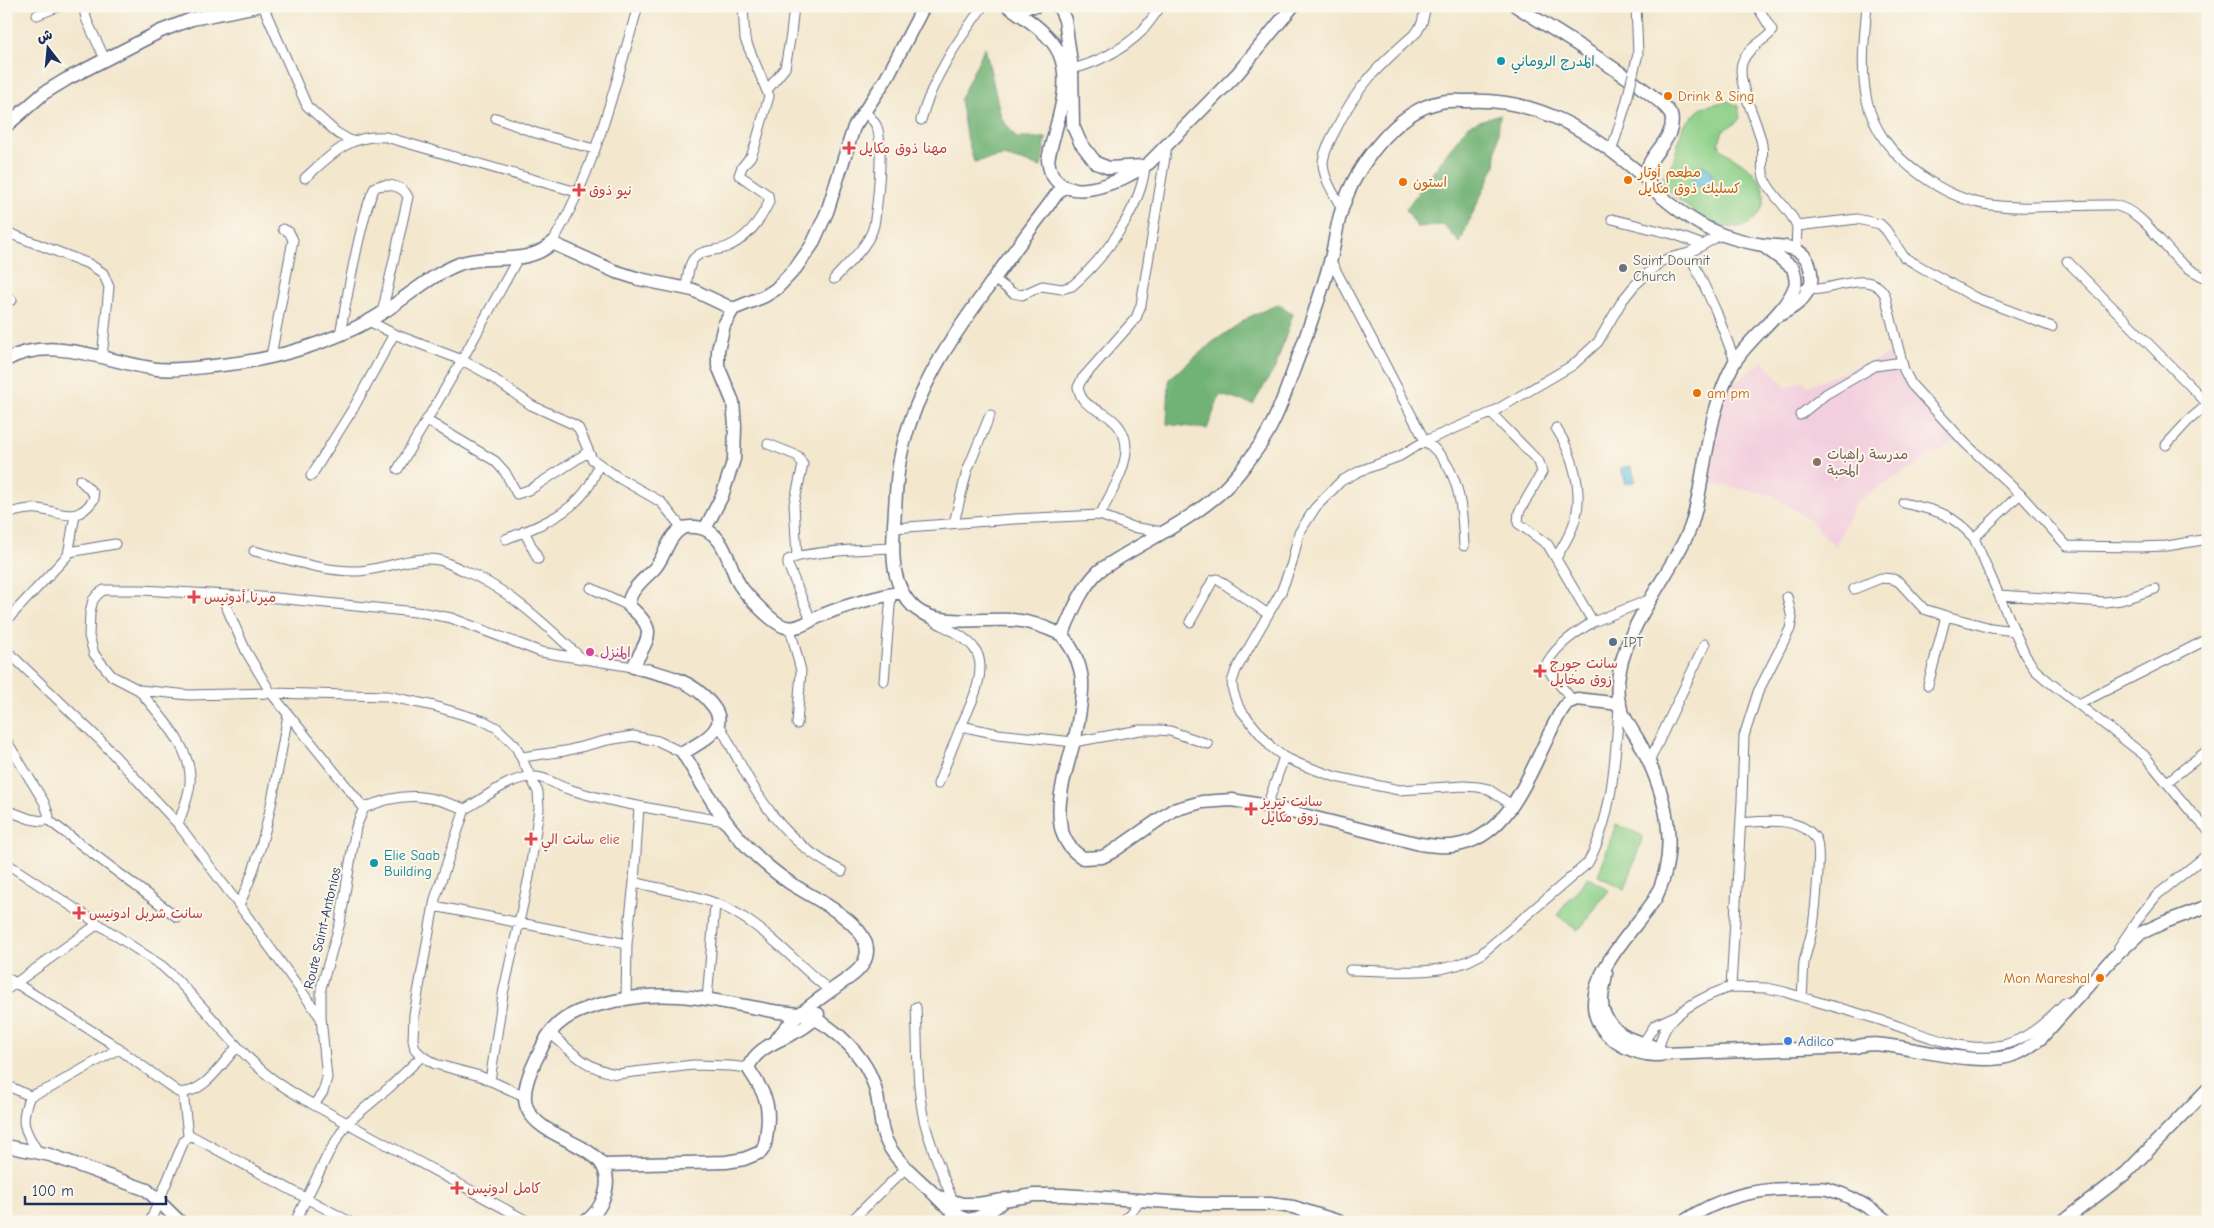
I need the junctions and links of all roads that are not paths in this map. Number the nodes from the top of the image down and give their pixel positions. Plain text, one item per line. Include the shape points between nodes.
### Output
1 (60, 6) edge
2 (83, 6) edge
3 (257, 6) edge
4 (263, 6) edge
5 (638, 6) edge
6 (743, 6) edge
7 (794, 6) edge
8 (924, 6) edge
9 (983, 6) edge
10 (1008, 6) edge
11 (1026, 6) edge
12 (1036, 6) edge
13 (1059, 6) edge
14 (1162, 6) edge
15 (1293, 6) edge
16 (1426, 6) edge
17 (1516, 6) edge
18 (1636, 6) edge
19 (1757, 6) edge
20 (1867, 6) edge
21 (37, 15) dead end
22 (105, 59) junction
23 (1068, 70) junction
24 (768, 88) junction
25 (864, 111) junction
26 (496, 118) dead end
27 (921, 120) dead end
28 (1057, 122) junction
29 (1073, 124) junction
30 (6, 126) edge
31 (351, 141) junction
32 (1167, 143) junction
33 (594, 149) junction
34 (1612, 149) junction
35 (1101, 164) junction
36 (1145, 166) junction
37 (304, 178) dead end
38 (1646, 178) junction
39 (1062, 187) junction
40 (1088, 188) junction
41 (577, 192) junction
42 (1342, 209) junction
43 (1612, 219) dead end
44 (1797, 226) junction
45 (283, 229) dead end
46 (6, 232) edge
47 (1722, 234) junction
48 (552, 243) junction
49 (1704, 245) junction
50 (1762, 245) junction
51 (1796, 250) junction
52 (1689, 254) junction
53 (518, 258) junction
54 (1331, 261) junction
55 (2067, 261) dead end
56 (834, 279) dead end
57 (994, 279) junction
58 (2208, 280) edge
59 (1795, 286) junction
60 (686, 288) junction
61 (1809, 290) junction
62 (733, 309) junction
63 (382, 313) junction
64 (1770, 320) junction
65 (369, 321) junction
66 (2052, 327) dead end
67 (340, 334) junction
68 (394, 334) junction
69 (271, 356) junction
70 (102, 358) junction
71 (6, 360) edge
72 (462, 360) junction
73 (1735, 361) junction
74 (1902, 362) junction
75 (1490, 413) junction
76 (990, 415) dead end
77 (1800, 415) dead end
78 (426, 420) junction
79 (1556, 428) dead end
80 (1425, 441) junction
81 (768, 444) dead end
82 (2166, 445) dead end
83 (588, 452) junction
84 (598, 465) junction
85 (398, 469) dead end
86 (312, 476) dead end
87 (80, 480) dead end
88 (2020, 494) junction
89 (1904, 504) dead end
90 (6, 514) edge
91 (75, 515) junction
92 (1100, 515) junction
93 (954, 523) junction
94 (682, 528) junction
95 (894, 528) junction
96 (705, 529) junction
97 (524, 531) junction
98 (1164, 532) junction
99 (1974, 538) junction
100 (506, 539) dead end
101 (2208, 539) edge
102 (115, 544) dead end
103 (1464, 546) dead end
104 (893, 548) junction
105 (254, 551) dead end
106 (69, 552) junction
107 (797, 557) junction
108 (1556, 558) junction
109 (538, 559) dead end
110 (591, 588) dead end
111 (1854, 589) dead end
112 (2155, 589) dead end
113 (896, 593) junction
114 (221, 595) junction
115 (1999, 595) junction
116 (1786, 597) dead end
117 (1652, 598) junction
118 (629, 606) junction
119 (1268, 614) junction
120 (925, 616) junction
121 (1946, 616) junction
122 (6, 620) edge
123 (811, 620) junction
124 (1190, 622) dead end
125 (1593, 622) junction
126 (790, 628) junction
127 (2014, 631) junction
128 (1062, 635) junction
129 (2208, 639) edge
130 (1705, 644) dead end
131 (6, 650) edge
132 (582, 660) junction
133 (632, 667) junction
134 (884, 681) dead end
135 (1928, 685) dead end
136 (139, 690) junction
137 (271, 692) junction
138 (1572, 700) junction
139 (1620, 704) junction
140 (2079, 704) junction
141 (288, 715) junction
142 (718, 722) junction
143 (797, 724) dead end
144 (961, 726) junction
145 (6, 740) edge
146 (1074, 742) junction
147 (1208, 744) dead end
148 (2208, 750) edge
149 (683, 752) junction
150 (522, 757) junction
151 (1284, 757) junction
152 (1649, 762) junction
153 (529, 777) junction
154 (2167, 782) junction
155 (938, 784) dead end
156 (1512, 805) junction
157 (1267, 806) junction
158 (639, 807) junction
159 (364, 808) junction
160 (465, 809) junction
161 (6, 810) edge
162 (47, 819) junction
163 (725, 821) junction
164 (1741, 823) junction
165 (178, 824) junction
166 (2208, 830) edge
167 (2208, 854) edge
168 (6, 863) edge
169 (842, 872) dead end
170 (634, 882) junction
171 (715, 904) junction
172 (239, 905) junction
173 (434, 906) junction
174 (2208, 906) edge
175 (177, 917) dead end
176 (519, 922) junction
177 (98, 924) junction
178 (627, 944) junction
179 (2110, 961) junction
180 (1350, 970) dead end
181 (6, 977) edge
182 (16, 983) junction
183 (1731, 987) junction
184 (6, 990) edge
185 (827, 993) junction
186 (2080, 996) junction
187 (1802, 997) junction
188 (626, 998) junction
189 (707, 1000) junction
190 (916, 1008) dead end
191 (772, 1011) junction
192 (1682, 1013) junction
193 (800, 1014) junction
194 (321, 1018) junction
195 (814, 1019) junction
196 (789, 1024) junction
197 (803, 1028) junction
198 (549, 1032) junction
199 (835, 1033) junction
200 (777, 1040) junction
201 (237, 1046) junction
202 (1640, 1047) junction
203 (118, 1049) junction
204 (1660, 1053) junction
205 (422, 1056) junction
206 (748, 1068) junction
207 (490, 1081) junction
208 (6, 1085) edge
209 (2208, 1089) edge
210 (183, 1093) junction
211 (30, 1096) junction
212 (524, 1096) junction
213 (314, 1105) junction
214 (347, 1123) junction
215 (188, 1135) junction
216 (6, 1146) edge
217 (38, 1152) junction
218 (602, 1166) junction
219 (906, 1168) junction
220 (936, 1196) junction
221 (306, 1197) junction
222 (1004, 1199) junction
223 (160, 1200) junction
224 (1141, 1200) junction
225 (958, 1202) junction
226 (978, 1204) junction
227 (964, 1220) edge
228 (978, 1220) edge
229 (150, 1222) edge
230 (180, 1222) edge
231 (294, 1222) edge
232 (350, 1222) edge
233 (529, 1222) edge
234 (584, 1222) edge
235 (850, 1222) edge
236 (1123, 1222) edge
237 (1340, 1222) edge
238 (1683, 1222) edge
239 (1888, 1222) edge
240 (2062, 1222) edge

1 - 21 street
2 - 22 street
3 - 22 street via 192,19
4 - 31 street via 307,106
5 - 33 street
6 - 24 street via 746,38
7 - 24 street via 784,68
8 - 25 street via 886,79
9 - 27 street via 938,74
10 - 23 street via 1035,25 1059,53
11 - 12 street
13 - 23 street via 1065,20
14 - 23 street via 1142,31 1126,44 1110,54
15 - 32 street via 1237,74
16 - 42 street via 1417,32 1363,83 1346,108 1328,145 1323,161 1325,174
17 - 38 street via 1645,90 1670,111 1671,134 1649,163
18 - 34 street, bridge via 1638,54
19 - 44 street via 1772,30 1746,55 1741,74 1760,132 1765,180
20 - 58 street via 1862,56 1869,108 1884,142 1902,162 1953,195 1986,205 2124,207 2142,220 2178,260
22 - 30 street via 44,93
23 - 28 street
23 - 29 street
24 - 60 street via 769,101 754,146 739,175 768,195 769,202 756,224 736,242 704,252 692,262
25 - 56 street via 875,121 878,130 879,182 874,225 860,249
25 - 62 street via 851,134 819,232 803,259 776,289
26 - 33 street
28 - 29 street
28 - 39 street via 1048,160 1053,178
29 - 35 street via 1080,142 1096,163
31 - 37 street
31 - 41 street via 369,136 386,137
32 - 36 street
32 - 92 street via 1141,305 1136,318 1082,378 1078,387 1083,400 1116,423 1125,439 1126,461
33 - 41 street
34 - 38 street
34 - 42 street via 1564,121 1521,104 1488,100 1440,102 1398,122 1360,169
35 - 36 street via 1119,169
35 - 40 street via 1100,178
36 - 40 street via 1120,180
36 - 57 street via 1142,188 1130,213 1116,236 1072,286 1062,289 1042,286 1022,295 1012,293
38 - 47 street via 1652,189 1665,200
39 - 40 street
39 - 57 street
41 - 48 street
42 - 54 street
43 - 49 street
44 - 51 street
44 - 66 street via 1856,219 1880,224 1904,257 1914,263 1974,297
45 - 69 street via 289,232 292,240
46 - 70 street via 89,264 103,273 108,287
47 - 49 street
47 - 50 street
48 - 53 street via 537,253
48 - 60 street via 625,275
49 - 52 street
50 - 51 street
50 - 59 street via 1793,268
51 - 61 street via 1802,253 1810,266
52 - 73 street
52 - 75 street via 1660,262 1634,286 1598,342 1573,365
53 - 63 street via 481,258 460,264 436,276
53 - 72 street
54 - 80 street
54 - 98 street via 1288,387 1263,441 1236,477 1214,499
55 - 82 street via 2208,404
57 - 95 street via 946,348 912,416 897,474
59 - 61 street
59 - 64 street
60 - 62 street
61 - 64 street via 1791,310
61 - 74 street via 1869,282 1881,288
62 - 96 street via 721,337 718,360 721,377 733,402 734,459 722,496
63 - 65 street
63 - 67 street via 408,197 400,188 382,184 375,187 363,221
64 - 73 street
65 - 67 street
65 - 68 street
67 - 69 street
68 - 72 street
68 - 86 street
69 - 70 street via 179,369
70 - 71 street via 47,349 22,352
72 - 78 street
72 - 83 street via 531,405 575,425
73 - 117 street via 1713,415 1698,500 1689,530
74 - 77 street via 1875,366 1826,394
74 - 88 street via 1912,384 1927,402
75 - 80 street
75 - 108 street via 1541,466 1540,475 1517,519 1523,528 1544,540
76 - 93 street via 967,472
78 - 83 street via 495,461 517,494 531,489
78 - 85 street
79 - 108 street via 1566,442 1577,491 1576,518
80 - 103 street via 1440,453 1454,478 1463,512
80 - 119 street via 1400,456 1349,476 1323,498 1299,533 1292,563
81 - 107 street via 802,460 794,504
83 - 84 street
84 - 94 street via 661,502
84 - 97 street via 589,488 571,506
87 - 91 street via 94,498
88 - 99 street
88 - 101 street via 2067,546 2167,546
89 - 99 street via 1937,510 1960,522
90 - 91 street via 30,509
91 - 106 street
92 - 93 street
92 - 98 street via 1132,527
93 - 95 street
94 - 96 street
94 - 118 street via 672,538 657,566 635,590
95 - 104 street
96 - 126 street via 719,540 744,591 774,620
97 - 100 street
97 - 109 street
98 - 128 street via 1110,564 1090,580
99 - 115 street
102 - 106 street
104 - 107 street
104 - 113 street
105 - 132 street via 353,571 420,560 446,563 505,592
106 - 122 street
107 - 123 street via 788,560 788,565
108 - 125 street
110 - 118 street
111 - 121 street via 1881,578 1893,579 1924,609
112 - 115 street via 2104,602
113 - 120 street
113 - 123 street via 841,607
113 - 134 street
114 - 132 street via 310,600 437,615 465,622 541,652
114 - 136 street via 115,589 98,594 90,612 89,626 94,654 112,676
114 - 137 street via 246,651
115 - 127 street
116 - 164 street via 1792,618 1790,629 1758,692 1744,736
117 - 125 street
117 - 139 street via 1626,649 1618,683
118 - 133 street via 647,624 649,634
119 - 124 street via 1216,579
119 - 151 street via 1236,670 1233,691 1247,720
120 - 128 street via 1030,622
120 - 144 street via 965,640 978,653 980,675
121 - 127 street
121 - 135 street
123 - 126 street
125 - 138 street via 1558,647 1547,663 1550,673
126 - 143 street via 801,671
127 - 140 street via 2035,670
128 - 146 street via 1075,652 1082,681
129 - 140 street
130 - 152 street
131 - 165 street via 100,740
132 - 133 street
133 - 142 street via 674,678 696,689 716,709
136 - 137 street via 189,695
136 - 165 street via 174,736 189,765 189,794
137 - 141 street
137 - 150 street via 387,696 442,708 497,728
138 - 139 street
138 - 156 street via 1563,708
139 - 152 street
139 - 180 street via 1614,772 1603,825 1588,863 1480,955 1462,965 1438,970
140 - 154 street via 2144,755
141 - 159 street
141 - 172 street via 261,849
142 - 149 street via 709,736
142 - 169 street via 767,810 795,840
144 - 146 street via 998,734
144 - 155 street
145 - 162 street via 44,802 49,813
146 - 147 street via 1150,729 1170,731
146 - 157 street via 1059,814 1072,850 1083,858 1102,857 1174,810 1202,802 1232,800
148 - 154 street
149 - 150 street via 658,741 633,736
149 - 163 street
150 - 153 street
151 - 156 street via 1336,777 1399,790 1464,786 1488,789
151 - 157 street
152 - 202 street via 1665,800 1669,828 1668,862 1655,899 1598,979 1594,990 1594,1012 1598,1022 1626,1048
153 - 158 street via 543,778 581,793
153 - 160 street via 494,790
153 - 176 street via 538,792 539,809
154 - 166 street
156 - 157 street via 1482,835 1464,844 1441,846
158 - 163 street
158 - 170 street
159 - 160 street via 412,795
159 - 194 street, Route Saint-Antonios via 356,827 340,923 321,988
160 - 173 street
161 - 162 street via 30,819
162 - 175 street
163 - 185 street via 758,857 791,884 840,913 862,939 867,954 862,966
164 - 183 street
164 - 187 street via 1766,820 1794,824 1810,832 1818,841 1813,926 1804,964
165 - 172 street
167 - 179 street via 2157,895
168 - 177 street
170 - 171 street
170 - 178 street
171 - 185 street via 735,912 770,937
171 - 189 street
172 - 194 street
173 - 176 street
173 - 205 street via 412,1032 415,1049
174 - 179 street via 2139,934
176 - 178 street
176 - 207 street via 503,994
177 - 182 street
177 - 201 street via 167,970
178 - 188 street
179 - 186 street
181 - 182 street
182 - 184 street
182 - 203 street
183 - 187 street via 1767,988
183 - 192 street via 1698,1000
185 - 193 street
185 - 195 street
186 - 187 street via 2067,1001 2024,1037 1982,1048
186 - 204 street via 2072,1012 2041,1048 2013,1059 1968,1065 1856,1047
188 - 189 street via 658,996
188 - 198 street via 568,1016
189 - 191 street
190 - 225 street via 924,1118 938,1162
191 - 193 street
191 - 196 street
192 - 202 street via 1656,1025
192 - 204 street via 1666,1028
193 - 195 street
193 - 196 street
194 - 213 street, Route Saint-Antonios via 327,1078
195 - 197 street
195 - 199 street
196 - 197 street
196 - 200 street
197 - 199 street
197 - 200 street
198 - 206 street via 584,1062 604,1072 617,1074 705,1065
198 - 212 street
199 - 219 street via 849,1045 871,1074 882,1132
200 - 206 street via 755,1057
201 - 210 street via 200,1087
201 - 213 street via 270,1078
202 - 204 street
203 - 210 street via 172,1089
203 - 211 street
205 - 207 street via 435,1064
205 - 214 street via 390,1088
206 - 218 street via 769,1107 764,1147 760,1152 726,1162
207 - 212 street
208 - 211 street
209 - 240 street via 2126,1173
210 - 215 street
211 - 217 street via 23,1116 24,1126
212 - 218 street via 528,1110 545,1127 591,1154
213 - 214 street
214 - 221 street
214 - 233 street
215 - 221 street
215 - 223 street
216 - 217 street
217 - 223 street via 142,1188
218 - 234 street via 607,1176 602,1201
219 - 220 street
219 - 235 street
220 - 225 street
220 - 227 street
221 - 231 street
221 - 232 street
222 - 224 street via 1062,1195
222 - 226 street
222 - 228 street
223 - 229 street
223 - 230 street
224 - 236 street
224 - 237 street via 1270,1204 1293,1207
225 - 226 street
225 - 227 street
226 - 228 street
227 - 228 street
238 - 239 street via 1704,1207 1747,1192 1779,1188 1826,1189 1858,1202

